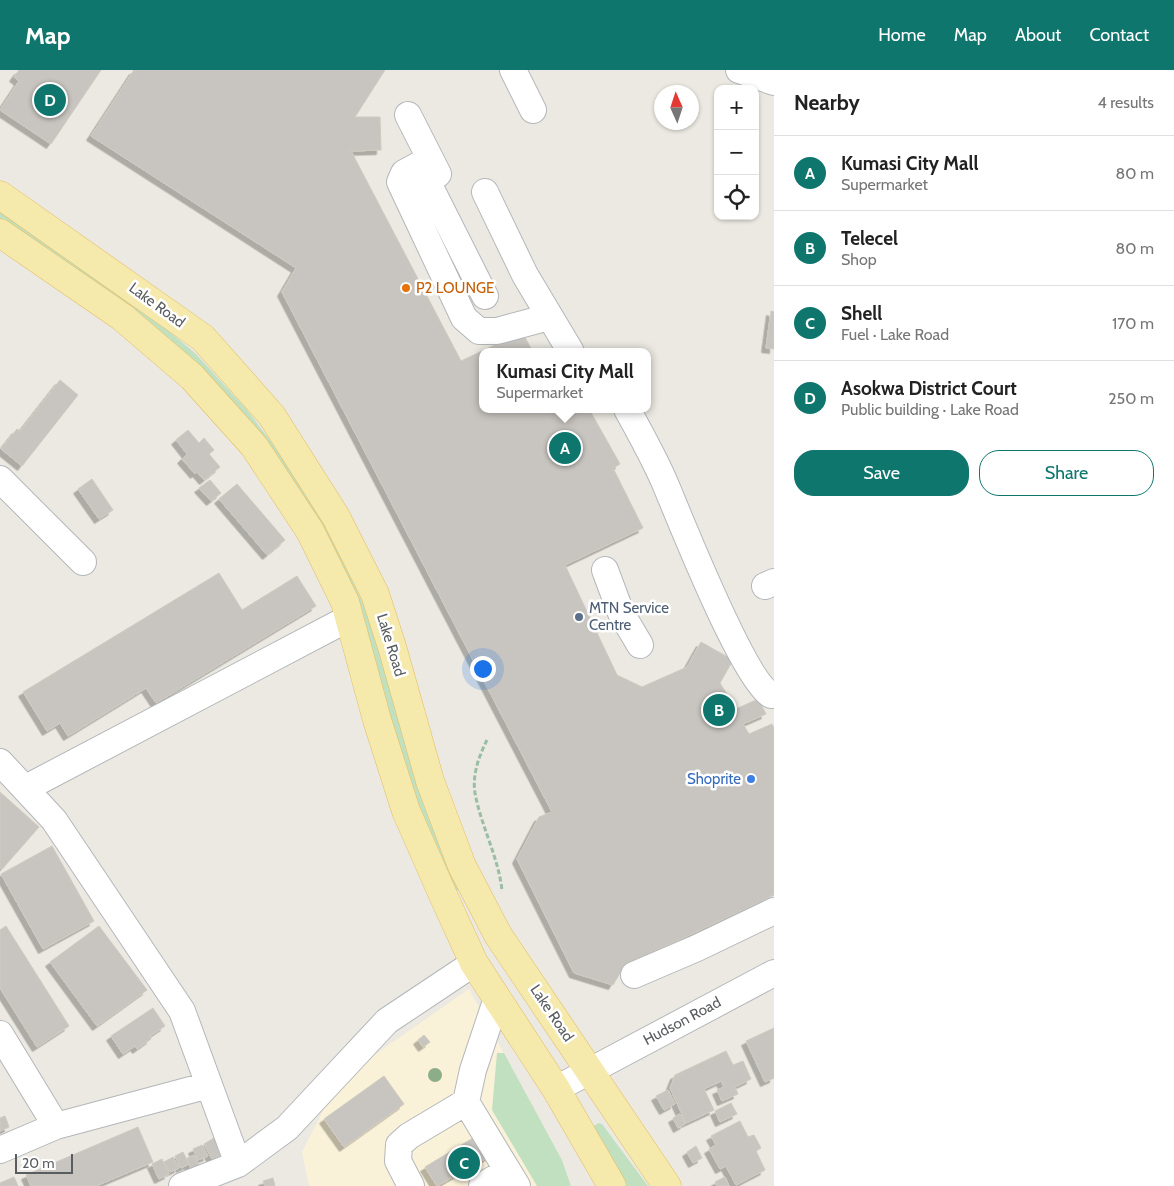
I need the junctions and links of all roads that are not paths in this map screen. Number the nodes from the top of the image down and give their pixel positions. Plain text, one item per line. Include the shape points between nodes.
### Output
1 (513, 70) edge
2 (739, 70) edge
3 (774, 82) edge
4 (533, 110) dead end
5 (408, 115) dead end
6 (425, 162) junction
7 (485, 192) dead end
8 (0, 195) edge
9 (450, 197) dead end
10 (0, 233) edge
11 (485, 296) dead end
12 (549, 317) junction
13 (568, 348) edge
14 (629, 413) edge
15 (0, 479) edge
16 (83, 562) dead end
17 (605, 570) dead end
18 (349, 618) junction
19 (640, 645) dead end
20 (771, 695) dead end
21 (0, 762) edge
22 (26, 788) junction
23 (774, 911) edge
24 (474, 963) junction
25 (774, 973) edge
26 (634, 974) dead end
27 (497, 998) junction
28 (0, 1034) edge
29 (590, 1069) junction
30 (209, 1085) junction
31 (556, 1088) junction
32 (466, 1102) junction
33 (56, 1126) junction
34 (0, 1150) edge
35 (238, 1164) junction
36 (512, 1179) edge
37 (182, 1186) edge
38 (410, 1186) edge
39 (482, 1186) edge
40 (612, 1186) edge
41 (667, 1186) edge

1 - 4 street
2 - 3 street
5 - 6 street
6 - 9 street
6 - 11 street
6 - 12 street via 404,172 400,182 464,318 479,331 497,331
7 - 12 street
8 - 29 main road, Lake Road via 203,338 272,416 336,517 375,594 430,781 462,866 498,935
10 - 18 main road, Lake Road via 122,317 192,377 254,446 310,531 345,602
12 - 13 street
14 - 20 street via 667,488 683,530 742,655 763,690
15 - 16 street
17 - 19 street
18 - 22 street
18 - 24 main road, Lake Road via 406,811
21 - 22 street
22 - 30 street via 54,820 182,1011
23 - 26 street
24 - 27 main road, Lake Road
24 - 35 street via 387,1021 287,1128
25 - 29 street, Hudson Road
27 - 31 main road, Lake Road
27 - 32 street via 472,1070
28 - 33 street
29 - 31 street, Hudson Road
29 - 41 main road, Lake Road
30 - 33 street
30 - 35 street
31 - 40 main road, Lake Road
32 - 36 street
32 - 38 street via 400,1145 398,1160
33 - 34 street
35 - 37 street
36 - 39 street

